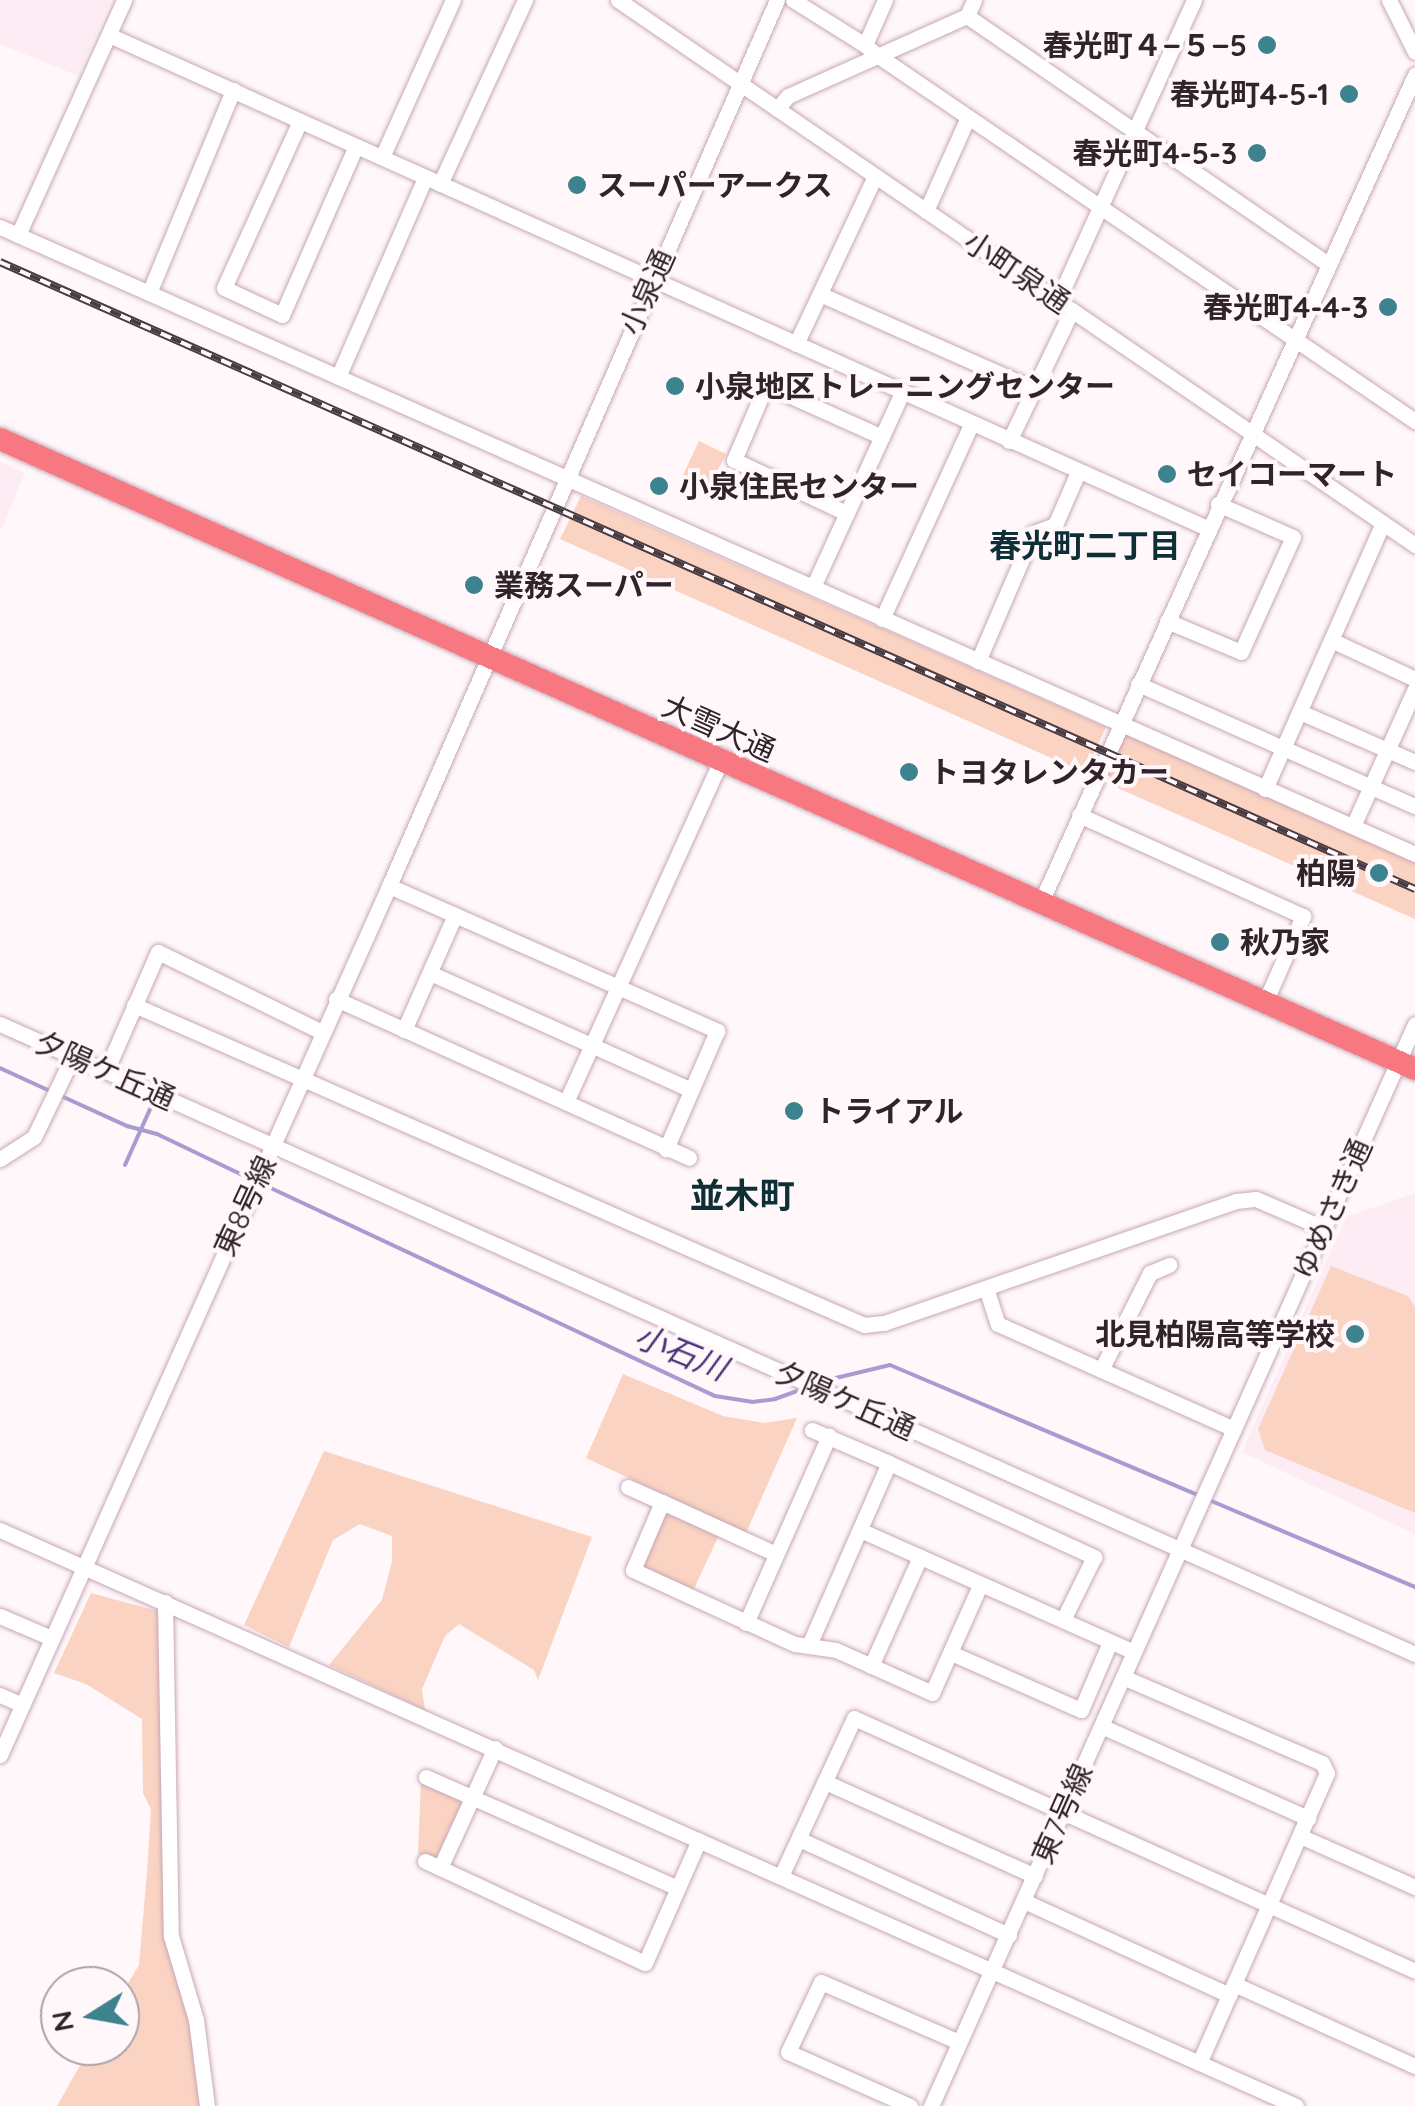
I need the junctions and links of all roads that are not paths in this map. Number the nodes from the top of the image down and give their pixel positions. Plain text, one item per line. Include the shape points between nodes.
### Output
1 (124, 0) edge
2 (453, 0) edge
3 (525, 0) edge
4 (618, 0) edge
5 (777, 0) edge
6 (793, 0) edge
7 (885, 0) edge
8 (1194, 0) edge
9 (1390, 0) edge
10 (971, 8) edge
11 (108, 35) junction
12 (871, 50) junction
13 (1415, 52) edge
14 (1415, 75) edge
15 (741, 83) junction
16 (233, 90) junction
17 (778, 109) junction
18 (968, 118) junction
19 (300, 121) junction
20 (1136, 130) junction
21 (356, 146) junction
22 (382, 157) junction
23 (875, 176) junction
24 (432, 181) junction
25 (1099, 208) junction
26 (926, 210) junction
27 (0, 227) edge
28 (18, 236) junction
29 (1327, 264) junction
30 (653, 278) junction
31 (149, 293) junction
32 (822, 295) junction
33 (1065, 305) junction
34 (1295, 339) junction
35 (796, 344) junction
36 (338, 378) junction
37 (1032, 388) junction
38 (902, 393) junction
39 (1415, 421) edge
40 (971, 426) junction
41 (1252, 432) junction
42 (882, 437) junction
43 (0, 439) edge
44 (1009, 441) junction
45 (1078, 472) junction
46 (566, 476) junction
47 (1218, 504) junction
48 (846, 513) junction
49 (1383, 523) junction
50 (1207, 528) junction
51 (1415, 545) edge
52 (813, 587) junction
53 (882, 619) junction
54 (1167, 621) junction
55 (1332, 640) junction
56 (488, 656) junction
57 (978, 661) junction
58 (1415, 679) edge
59 (1138, 684) junction
60 (1415, 689) edge
61 (1300, 712) junction
62 (1119, 724) junction
63 (1284, 748) junction
64 (1388, 750) junction
65 (720, 762) junction
66 (1415, 762) edge
67 (1371, 786) junction
68 (1266, 789) junction
69 (1415, 806) edge
70 (1079, 815) junction
71 (1353, 826) junction
72 (1415, 854) edge
73 (389, 886) junction
74 (1041, 902) junction
75 (455, 915) junction
76 (430, 973) junction
77 (618, 989) junction
78 (336, 999) junction
79 (1265, 1002) junction
80 (134, 1005) junction
81 (0, 1024) edge
82 (1415, 1024) edge
83 (404, 1030) junction
84 (320, 1031) junction
85 (592, 1046) junction
86 (72, 1056) junction
87 (1407, 1065) edge
88 (106, 1071) junction
89 (301, 1079) junction
90 (690, 1090) junction
91 (566, 1102) junction
92 (273, 1144) junction
93 (666, 1149) junction
94 (689, 1158) dead end
95 (0, 1159) edge
96 (1322, 1228) junction
97 (1168, 1265) dead end
98 (986, 1288) junction
99 (1101, 1370) junction
100 (1234, 1429) junction
101 (812, 1430) dead end
102 (829, 1436) junction
103 (889, 1463) junction
104 (628, 1486) dead end
105 (662, 1502) junction
106 (1194, 1522) joint
107 (0, 1530) edge
108 (860, 1530) junction
109 (1182, 1549) junction
110 (776, 1554) junction
111 (920, 1558) junction
112 (82, 1566) junction
113 (980, 1585) junction
114 (166, 1602) junction
115 (0, 1616) edge
116 (1063, 1620) junction
117 (746, 1623) junction
118 (51, 1638) junction
119 (1110, 1642) junction
120 (808, 1645) junction
121 (1134, 1652) junction
122 (951, 1653) junction
123 (1415, 1654) edge
124 (871, 1666) junction
125 (1123, 1677) junction
126 (0, 1695) edge
127 (22, 1705) junction
128 (1102, 1726) junction
129 (494, 1748) junction
130 (0, 1755) edge
131 (426, 1777) dead end
132 (825, 1782) junction
133 (472, 1797) junction
134 (1062, 1813) junction
135 (1308, 1818) junction
136 (1300, 1836) junction
137 (798, 1839) junction
138 (700, 1840) junction
139 (781, 1876) junction
140 (1035, 1876) junction
141 (1415, 1887) edge
142 (678, 1888) junction
143 (1024, 1901) junction
144 (1269, 1905) junction
145 (1009, 1935) junction
146 (1415, 1970) edge
147 (992, 1972) junction
148 (1231, 1990) junction
149 (959, 2042) junction
150 (1199, 2063) junction
151 (1415, 2066) edge
152 (206, 2106) edge
153 (910, 2106) edge
154 (930, 2106) edge
155 (1296, 2106) edge

1 - 11 street
2 - 22 street
3 - 24 street
4 - 15 street, 小町泉通
5 - 15 street, 小泉通
6 - 12 street
7 - 12 street
8 - 20 street
9 - 13 street
10 - 12 street
10 - 20 street
11 - 16 street
11 - 28 street
12 - 17 street via 788,96
12 - 18 street
14 - 29 street
15 - 17 street, 小町泉通
15 - 30 street, 小泉通
16 - 19 street
16 - 31 street
17 - 23 street, 小町泉通
18 - 25 street
18 - 26 street
19 - 21 street
19 - 21 street via 224,288 282,315
20 - 25 street
20 - 29 street
21 - 22 street
22 - 24 street
23 - 26 street, 小町泉通
23 - 32 street
24 - 30 street
24 - 36 street
25 - 33 street
25 - 34 street
26 - 33 street, 小町泉通
27 - 28 street
28 - 31 street
29 - 34 street
30 - 35 street
30 - 46 street, 小泉通
31 - 36 street
32 - 35 street
32 - 37 street
33 - 37 street
33 - 41 street, 小町泉通
34 - 39 street
34 - 41 street
35 - 38 street
36 - 46 street
37 - 44 street
38 - 40 street
38 - 42 street
40 - 44 street
40 - 53 street
41 - 47 street
41 - 49 street, 小町泉通
42 - 48 street
42 - 48 street via 766,385 734,460
43 - 56 highway, 大雪大通
44 - 45 street
45 - 50 street
45 - 57 street via 1055,524 1034,533
46 - 52 street
46 - 56 street, 小泉通
47 - 50 street
47 - 54 street via 1293,537 1241,652
48 - 52 street
49 - 51 street, 小町泉通
49 - 55 street
50 - 54 street
52 - 53 street
53 - 57 street
54 - 59 street
55 - 58 street
55 - 61 street
56 - 65 highway, 大雪大通
56 - 73 street, 東8号線
57 - 62 street
59 - 62 street
59 - 63 street
60 - 64 street
61 - 63 street
61 - 64 street
62 - 68 street
62 - 70 street
63 - 67 street
63 - 68 street
64 - 66 street
64 - 67 street
65 - 74 highway, 大雪大通
65 - 77 street
67 - 69 street
67 - 71 street
68 - 71 street
70 - 74 street
70 - 79 street via 1303,916
71 - 72 street
73 - 75 street
73 - 78 street, 東8号線
74 - 79 highway, 大雪大通
75 - 76 street
75 - 77 street
76 - 83 street
76 - 85 street
77 - 85 street
77 - 90 street via 717,1031
78 - 83 street
78 - 84 street, 東8号線
79 - 87 highway, 大雪大通
80 - 84 street via 158,952
80 - 88 street
80 - 89 street
81 - 86 street, 夕陽ケ丘通
82 - 87 street, ゆめさき通
83 - 91 street
84 - 89 street, 東8号線
85 - 90 street
85 - 91 street
86 - 88 street, 夕陽ケ丘通
86 - 95 street via 34,1137
87 - 96 street, ゆめさき通
88 - 92 street, 夕陽ケ丘通
89 - 92 street, 東8号線
89 - 98 street via 848,1321 884,1323
90 - 93 street
91 - 93 street
92 - 109 street, 夕陽ケ丘通
92 - 112 street, 東8号線
93 - 94 street
96 - 98 street via 1256,1199 1236,1201
96 - 100 street, ゆめさき通
97 - 99 street via 1150,1273
98 - 99 street via 998,1324
99 - 100 street
100 - 106 street, ゆめさき通
101 - 102 street
102 - 103 street
102 - 110 street
103 - 108 street
103 - 116 street via 1094,1557
104 - 105 street
105 - 110 street
105 - 117 street via 633,1570
106 - 109 street, 東7号線
107 - 112 street
108 - 111 street
108 - 120 street
109 - 121 street, 東7号線
109 - 123 street, 夕陽ケ丘通
110 - 117 street
111 - 113 street
111 - 124 street
112 - 114 street
112 - 118 street, 東8号線
113 - 116 street
113 - 122 street
114 - 129 street
114 - 152 street via 172,1936 196,2020
115 - 118 street
116 - 119 street
117 - 120 street
118 - 127 street, 東8号線
119 - 121 street
119 - 122 street via 1081,1710
120 - 124 street
121 - 125 street, 東7号線
122 - 124 street via 932,1694
125 - 128 street, 東7号線
125 - 135 street via 1322,1762 1328,1772
126 - 127 street
127 - 130 street, 東8号線
128 - 134 street, 東7号線
128 - 135 street
129 - 133 street
129 - 138 street
131 - 133 street
132 - 134 street via 854,1718
132 - 137 street
132 - 140 street
133 - 142 street
133 - 142 street via 433,1864 646,1962
134 - 140 street, 東7号線
134 - 144 street
135 - 136 street
136 - 141 street
136 - 144 street
137 - 139 street
137 - 145 street
138 - 139 street
138 - 142 street
139 - 147 street
140 - 143 street, 東7号線
143 - 145 street, 東7号線
143 - 148 street
144 - 146 street
144 - 148 street
145 - 147 street, 東7号線
147 - 149 street, 東7号線
147 - 150 street
148 - 150 street
148 - 151 street
149 - 153 street via 821,1982 788,2052
149 - 154 street, 東7号線
150 - 155 street

